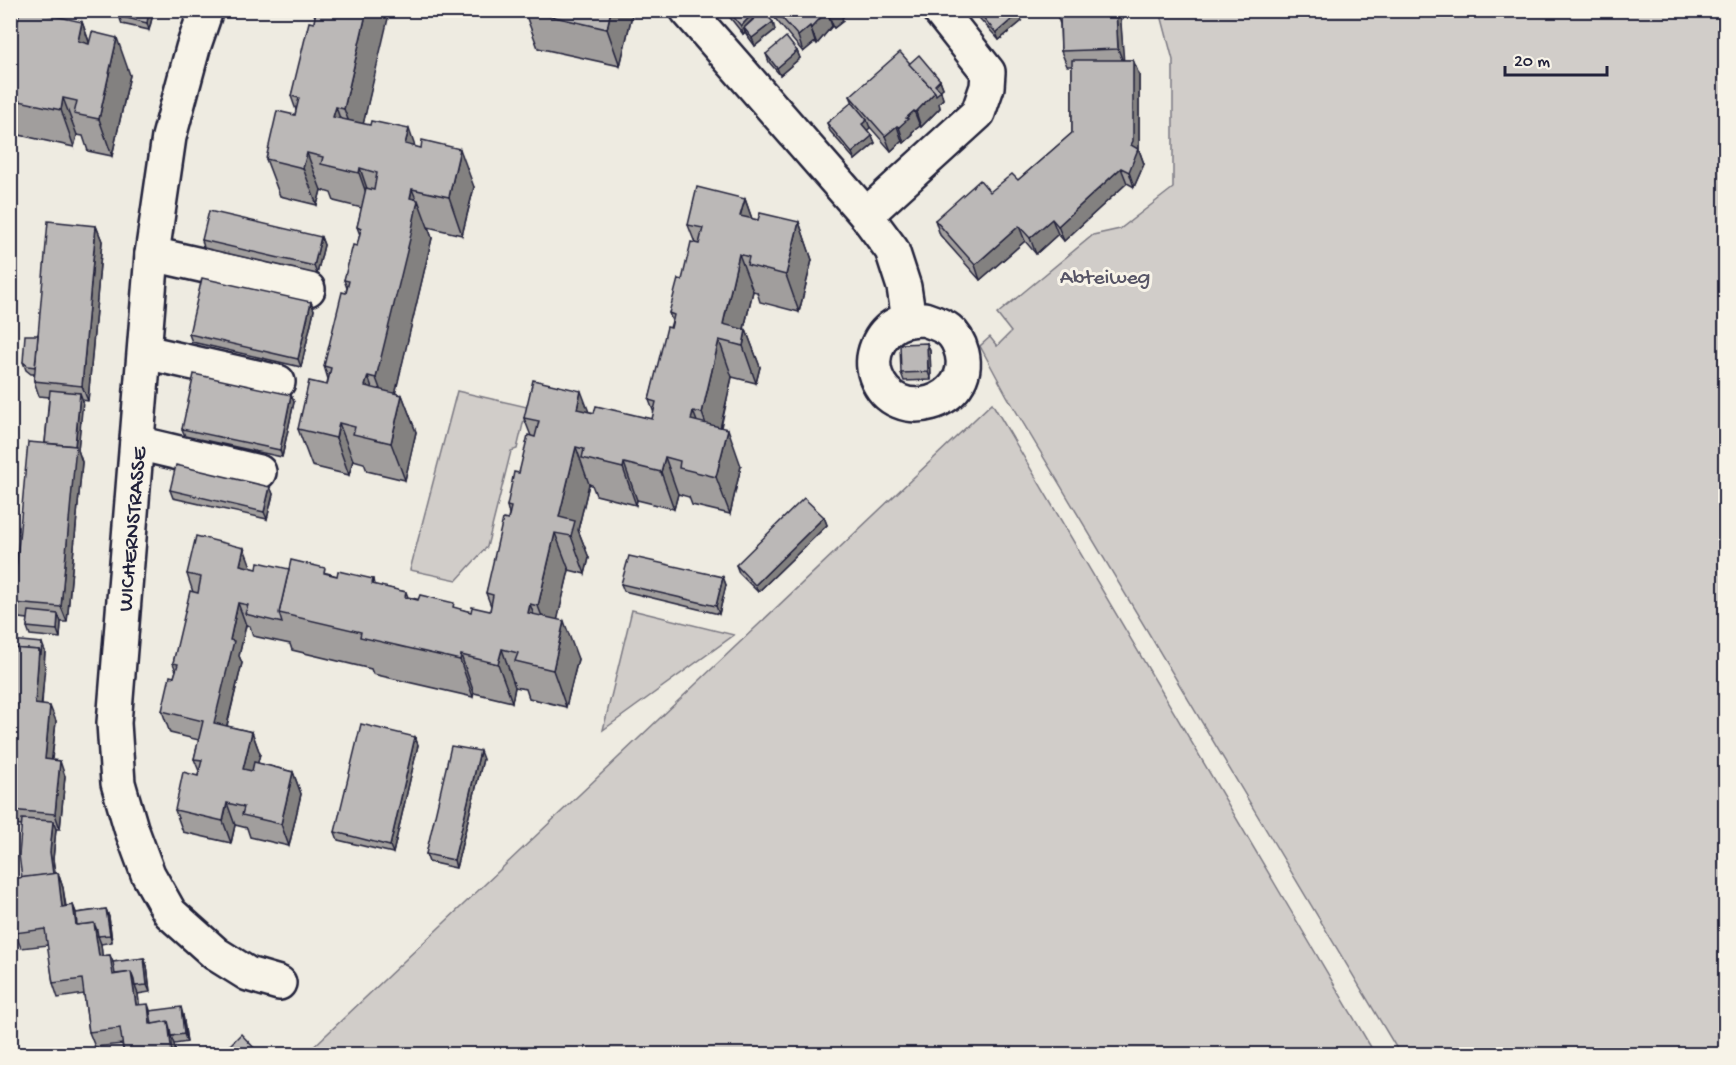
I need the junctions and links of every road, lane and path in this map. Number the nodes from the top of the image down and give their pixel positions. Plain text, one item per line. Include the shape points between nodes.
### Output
1 (206, 10) edge
2 (687, 10) edge
3 (939, 10) edge
4 (866, 215) junction
5 (152, 254) junction
6 (308, 289) dead end
7 (909, 320) dead end
8 (145, 352) junction
9 (278, 382) dead end
10 (137, 443) junction
11 (259, 472) dead end
12 (279, 983) dead end

1 - 5 street, WICHERNSTRASSE via 169,137
2 - 4 street
3 - 4 street via 988,72 978,113
4 - 7 street via 892,250
5 - 6 street
5 - 8 street, WICHERNSTRASSE
8 - 9 street
8 - 10 street, WICHERNSTRASSE
10 - 11 street
10 - 12 street, WICHERNSTRASSE via 114,723 118,783 148,874 170,914 216,954 248,974

